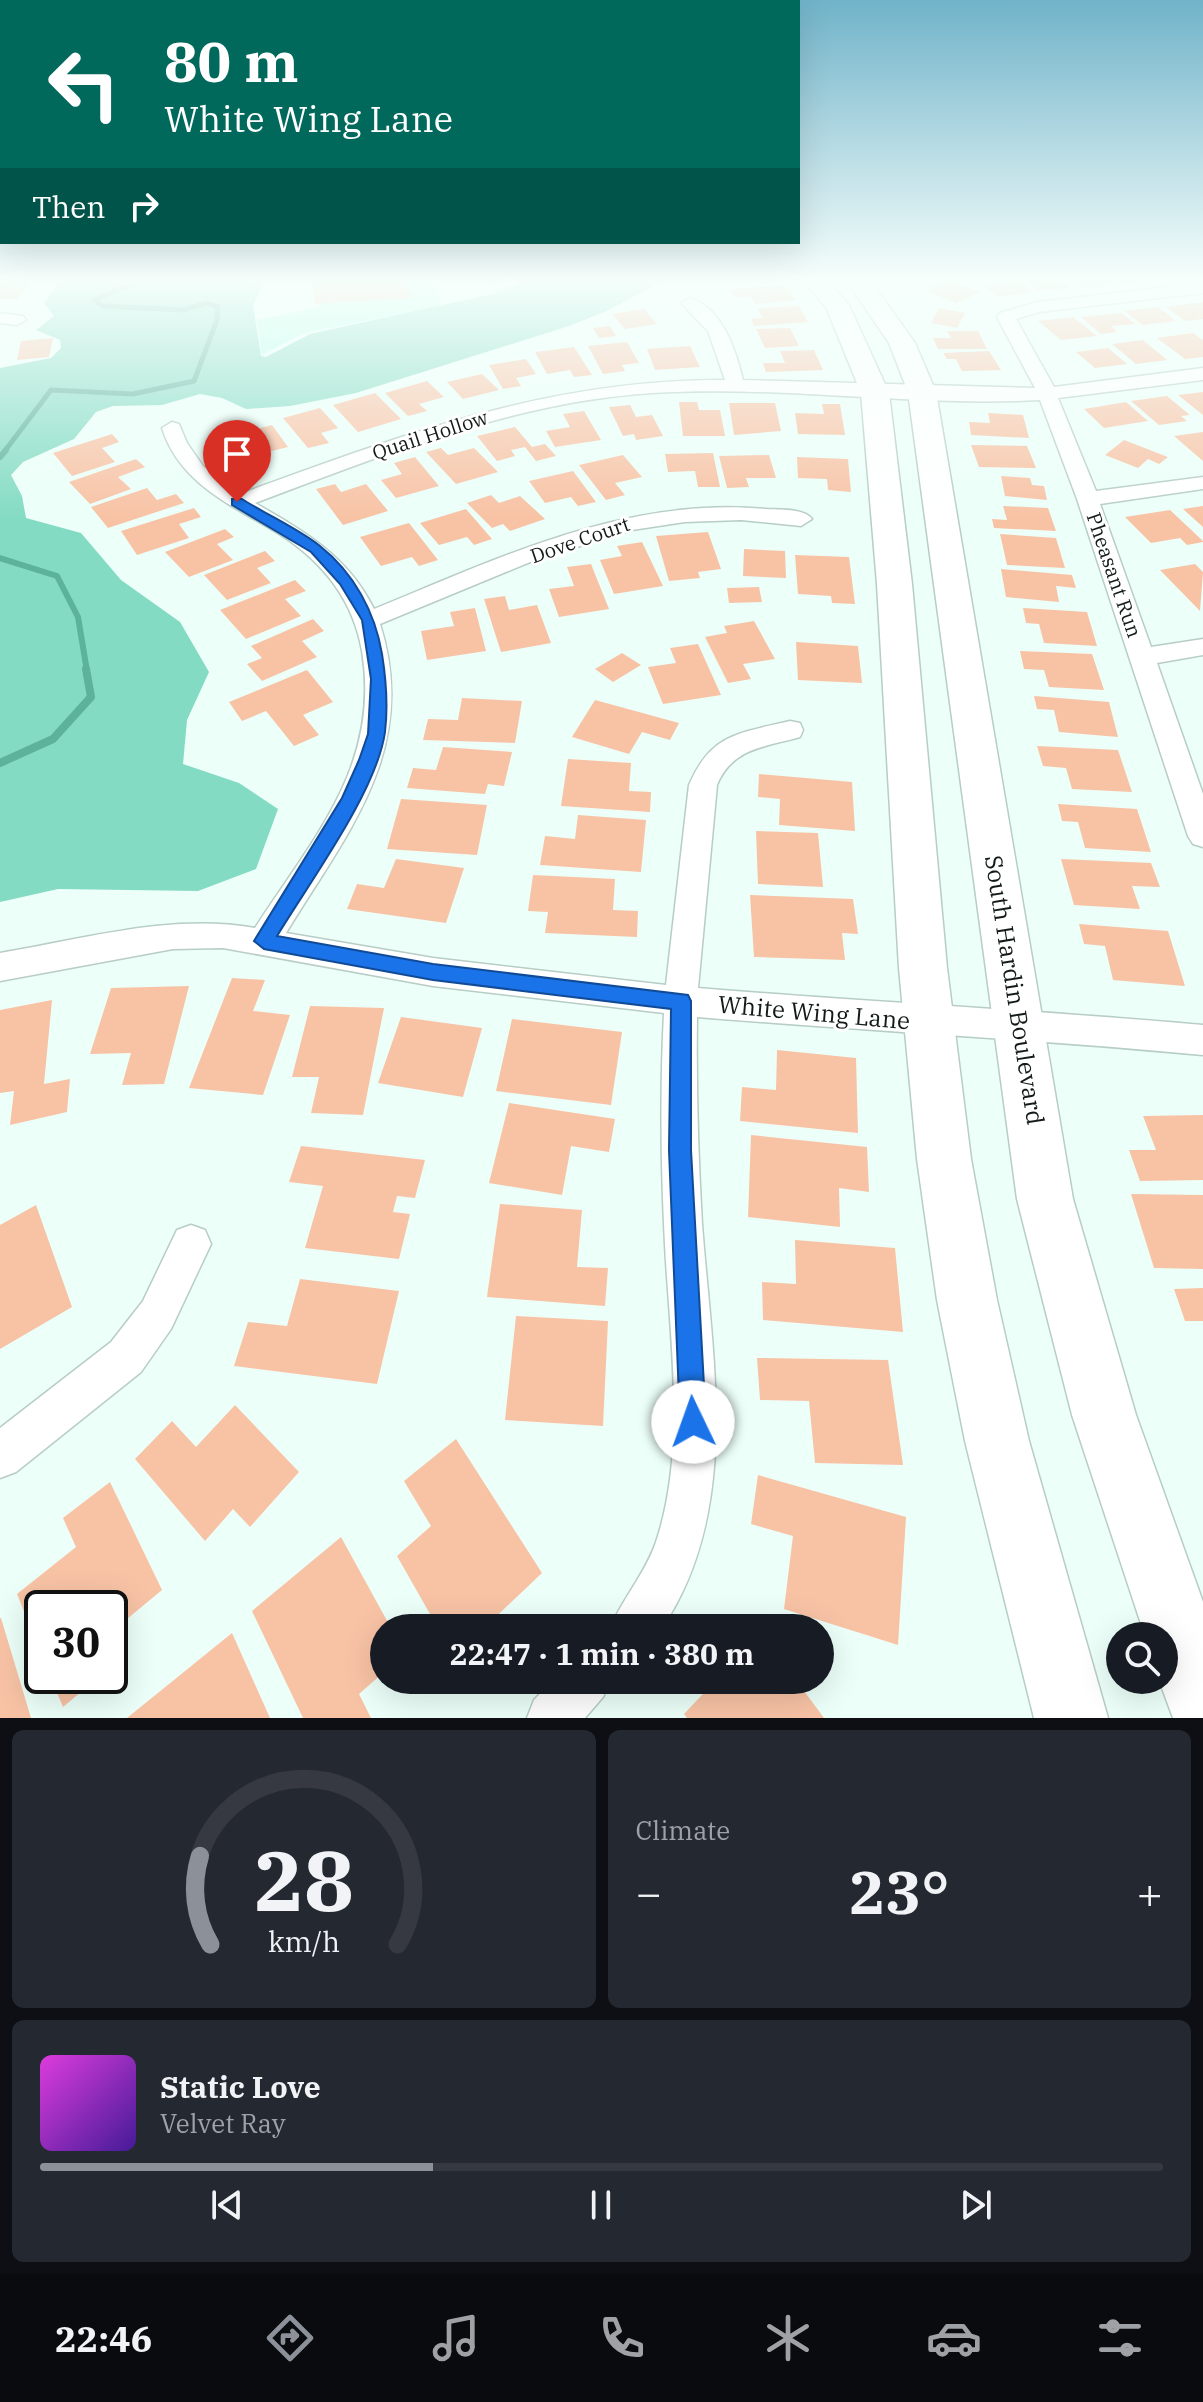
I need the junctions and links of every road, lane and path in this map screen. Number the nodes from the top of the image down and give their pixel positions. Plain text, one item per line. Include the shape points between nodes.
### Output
1 (727, 357) edge
2 (860, 357) edge
3 (908, 357) edge
4 (1030, 357) edge
5 (1203, 374) edge
6 (736, 387) junction
7 (922, 392) junction
8 (875, 393) junction
9 (1047, 393) junction
10 (172, 428) dead end
11 (1203, 483) edge
12 (1088, 499) junction
13 (237, 502) junction
14 (801, 519) dead end
15 (369, 620) junction
16 (1203, 647) edge
17 (1142, 657) junction
18 (790, 730) dead end
19 (1203, 836) edge
20 (264, 941) junction
21 (0, 967) edge
22 (681, 1001) junction
23 (928, 1022) junction
24 (1020, 1023) junction
25 (1203, 1040) edge
26 (191, 1244) dead end
27 (0, 1456) edge
28 (644, 1614) edge
29 (573, 1694) edge
30 (1203, 1703) edge
31 (552, 1718) edge
32 (1071, 1718) edge

1 - 6 street
2 - 8 main road
3 - 7 main road, South Hardin Boulevard
4 - 9 street, Pheasant Run
5 - 9 street, Quail Hollow
6 - 8 street, Quail Hollow
6 - 13 street, Quail Hollow via 630,390 526,406 407,441
7 - 8 street, Quail Hollow
7 - 9 street, Quail Hollow
7 - 24 main road, South Hardin Boulevard
8 - 23 main road
9 - 12 street, Pheasant Run
10 - 13 street via 190,464
11 - 12 street
12 - 17 street, Pheasant Run
13 - 15 street via 315,549 346,581
14 - 15 street, Dove Court via 752,511 627,522
15 - 20 street via 378,679 377,734 350,800
16 - 17 street
17 - 19 street, Pheasant Run
18 - 22 street via 731,746 709,766
20 - 21 street, White Wing Lane via 173,936
20 - 22 street, White Wing Lane via 433,972
22 - 23 street, White Wing Lane
22 - 28 street via 680,1150 693,1422 681,1541
23 - 24 street, White Wing Lane
23 - 32 main road via 978,1364
24 - 25 street, White Wing Lane
24 - 30 main road, South Hardin Boulevard via 1045,1199 1104,1415
26 - 27 street via 157,1315 126,1357
29 - 31 street

